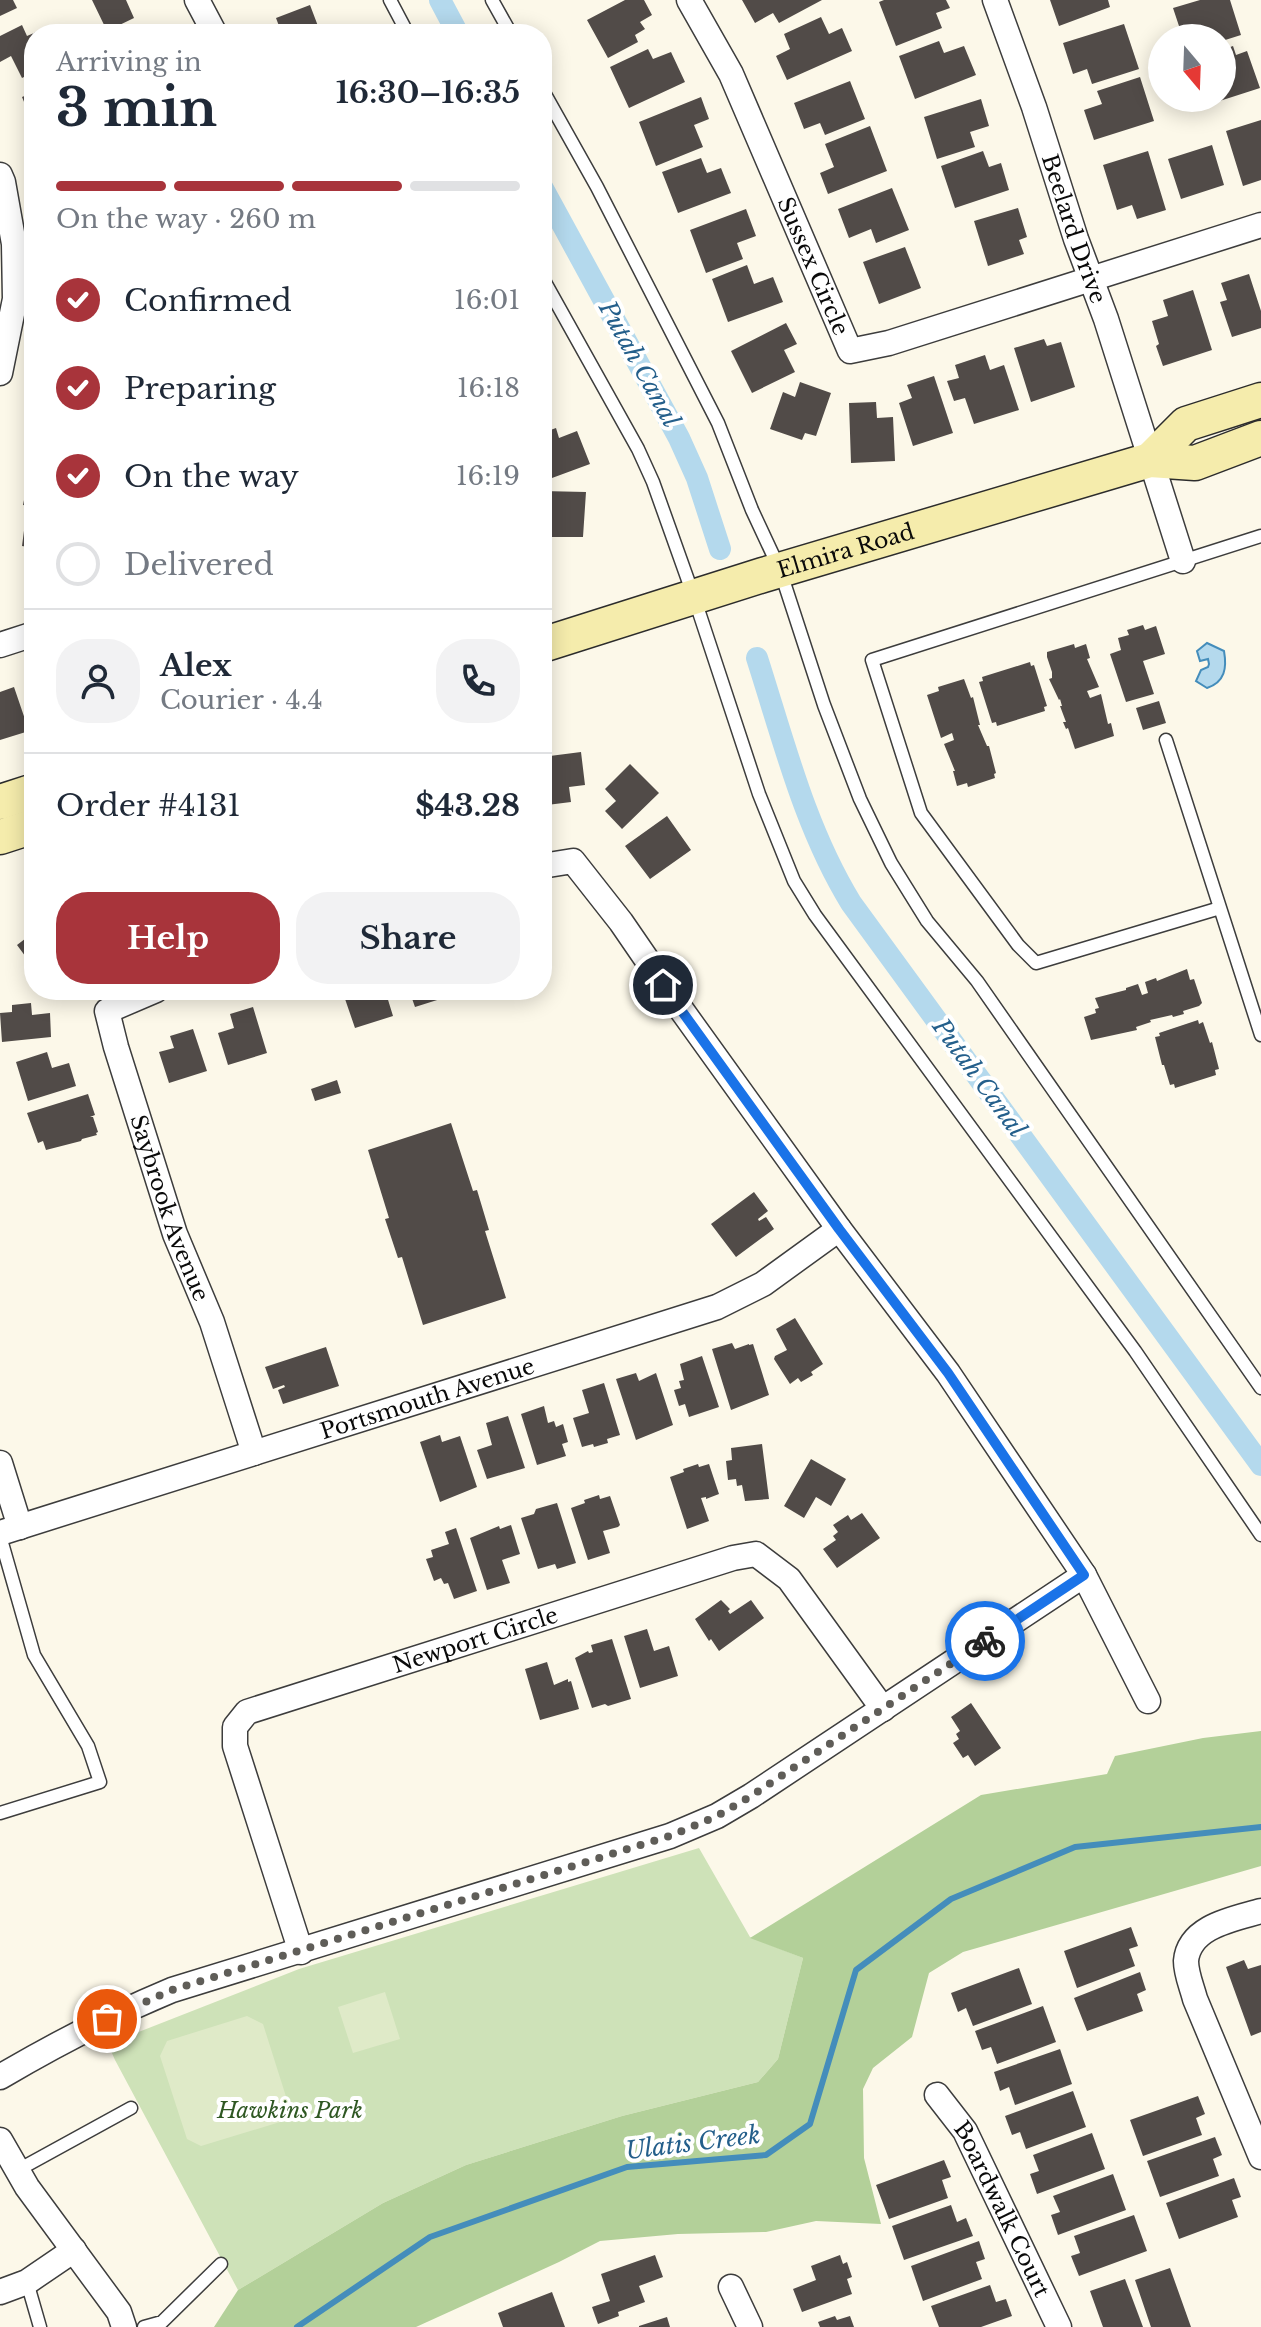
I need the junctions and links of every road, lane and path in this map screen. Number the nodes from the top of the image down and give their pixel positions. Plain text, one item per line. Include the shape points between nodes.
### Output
1 (197, 0) edge
2 (390, 0) edge
3 (492, 0) edge
4 (689, 0) edge
5 (995, 0) edge
6 (210, 24) edge
7 (403, 24) edge
8 (505, 24) edge
9 (552, 107) edge
10 (0, 175) edge
11 (1261, 225) edge
12 (1090, 280) junction
13 (552, 295) edge
14 (0, 373) edge
15 (1261, 400) edge
16 (1261, 438) edge
17 (1150, 460) junction
18 (1261, 536) edge
19 (1183, 561) junction
20 (780, 570) junction
21 (694, 597) junction
22 (24, 637) edge
23 (552, 642) edge
24 (0, 645) edge
25 (1166, 740) dead end
26 (24, 794) edge
27 (0, 802) edge
28 (24, 829) edge
29 (0, 837) edge
30 (552, 864) edge
31 (1220, 908) junction
32 (133, 1000) edge
33 (1256, 1003) edge
34 (1261, 1035) edge
35 (839, 1229) junction
36 (1261, 1388) edge
37 (254, 1453) junction
38 (0, 1463) edge
39 (7, 1532) edge
40 (1261, 1535) edge
41 (1084, 1575) junction
42 (5, 1578) edge
43 (1148, 1701) dead end
44 (883, 1709) junction
45 (0, 1813) edge
46 (1261, 1911) edge
47 (301, 1952) junction
48 (0, 2077) edge
49 (937, 2095) dead end
50 (131, 2108) dead end
51 (0, 2140) edge
52 (1261, 2157) edge
53 (18, 2170) junction
54 (74, 2250) junction
55 (221, 2264) dead end
56 (27, 2282) junction
57 (731, 2287) dead end
58 (0, 2292) edge
59 (40, 2327) edge
60 (124, 2327) edge
61 (144, 2327) edge
62 (750, 2327) edge
63 (1059, 2327) edge

1 - 6 street
2 - 7 lane
3 - 8 lane
4 - 12 street, Sussex Circle via 731,74 850,351
5 - 12 street, Beelard Drive
9 - 20 lane via 718,423
10 - 14 street via 14,244 15,299
11 - 12 street
12 - 17 street, Beelard Drive
13 - 21 lane via 638,449
15 - 17 main road, Elmira Road via 1186,424
16 - 17 main road, Elmira Road via 1195,463
17 - 19 street, Beelard Drive
17 - 20 main road, Elmira Road
18 - 19 lane
19 - 31 lane via 872,660 921,813 1036,963
20 - 21 main road, Elmira Road
20 - 36 lane via 824,705 891,863
21 - 23 main road, Elmira Road
21 - 40 lane via 759,794 794,881 1135,1351
22 - 24 street
25 - 31 lane
26 - 27 main road
28 - 29 main road
30 - 35 street via 573,861 582,872
31 - 33 lane
32 - 37 street, Saybrook Avenue via 107,1011 116,1047 175,1234 212,1322
33 - 34 lane
35 - 37 street, Portsmouth Avenue via 763,1284 717,1307
35 - 41 street via 948,1373
37 - 39 street, Portsmouth Avenue
38 - 39 street
39 - 42 lane
41 - 43 street
41 - 44 street
42 - 45 lane via 34,1655 88,1746 100,1782
44 - 47 street via 751,1796 670,1836
44 - 47 street, Newport Circle via 789,1579 756,1554 247,1712 235,1727 235,1746
46 - 52 street via 1203,1932 1186,1961 1195,1999
47 - 48 street via 128,2008
49 - 63 street, Boardwalk Court via 965,2131
50 - 53 lane
51 - 53 street
53 - 54 street
54 - 56 street
54 - 60 street
55 - 61 lane via 162,2322
56 - 58 street
56 - 59 lane
57 - 62 street

